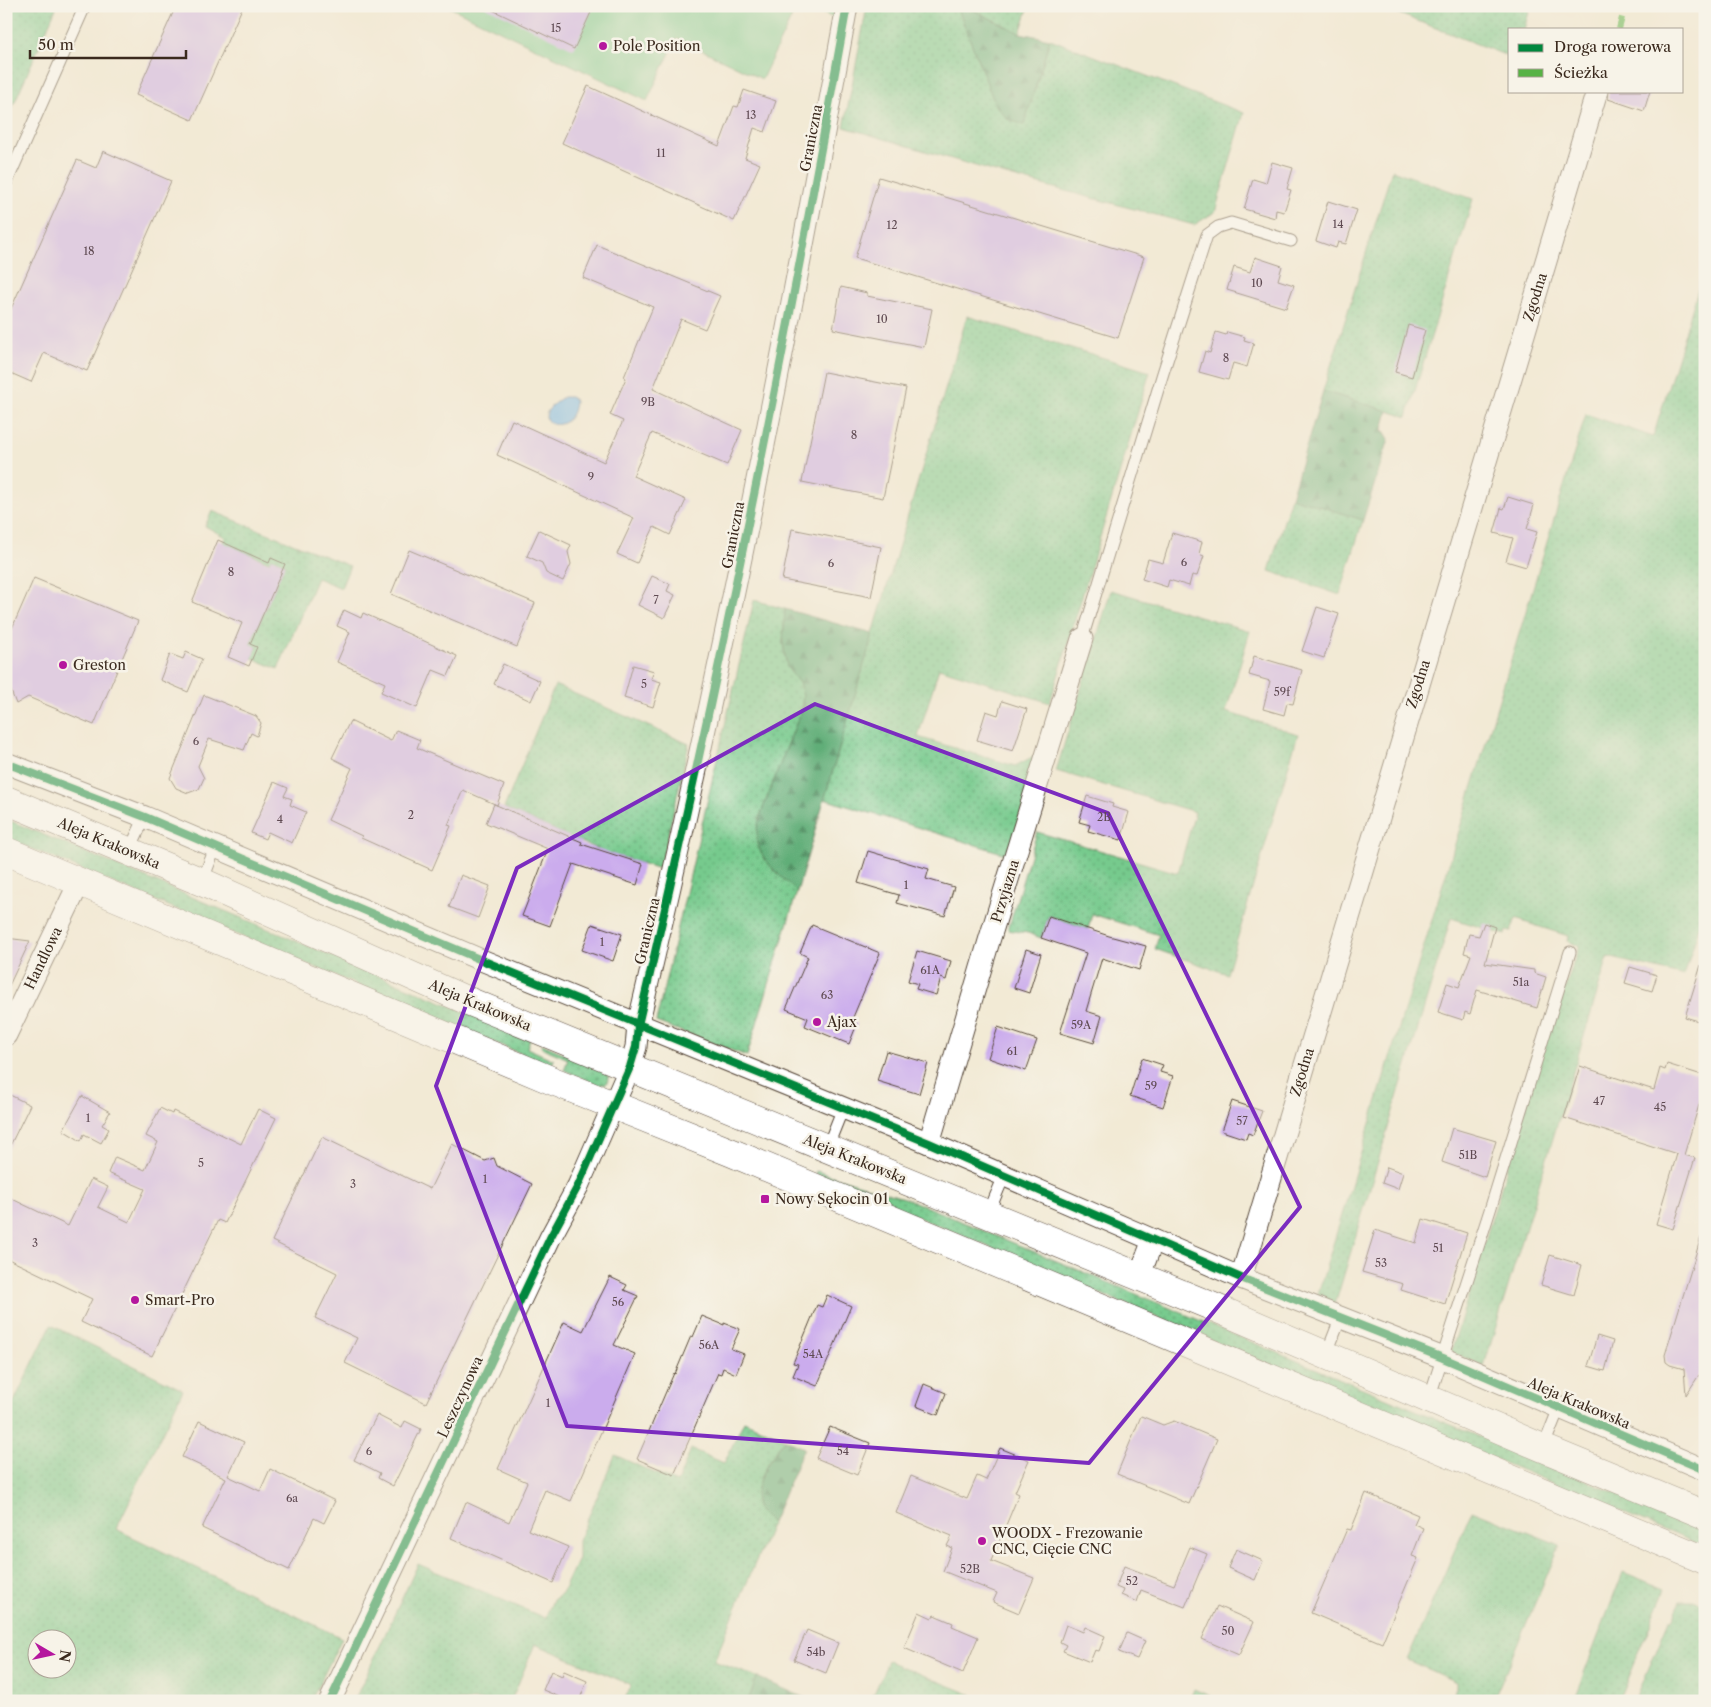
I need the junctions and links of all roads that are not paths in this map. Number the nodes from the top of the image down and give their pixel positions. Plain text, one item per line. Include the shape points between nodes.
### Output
1 (85, 6) edge
2 (848, 6) edge
3 (1597, 92) edge
4 (6, 184) edge
5 (1291, 242) dead end
6 (1082, 639) joint
7 (6, 763) edge
8 (6, 800) edge
9 (145, 817) junction
10 (214, 848) junction
11 (6, 851) edge
12 (129, 851) junction
13 (80, 882) junction
14 (202, 882) junction
15 (1570, 952) dead end
16 (638, 1025) junction
17 (6, 1035) edge
18 (630, 1067) junction
19 (614, 1105) junction
20 (843, 1108) junction
21 (929, 1143) junction
22 (827, 1148) junction
23 (1004, 1176) junction
24 (988, 1214) junction
25 (1152, 1240) junction
26 (1139, 1277) junction
27 (1241, 1278) junction
28 (1341, 1317) junction
29 (1325, 1355) junction
30 (1443, 1358) junction
31 (1429, 1399) junction
32 (1559, 1408) junction
33 (1543, 1448) junction
34 (1705, 1470) edge
35 (1705, 1515) edge
36 (1705, 1560) edge
37 (330, 1701) edge

1 - 4 lane
2 - 16 street, Graniczna via 720,660
3 - 27 street, Zgodna
5 - 6 lane via 1230,223 1218,226 1207,235
6 - 21 street, Przyjazna
7 - 9 street, Aleja Krakowska
8 - 12 main road, Aleja Krakowska
9 - 10 street, Aleja Krakowska
9 - 12 lane
10 - 14 lane
10 - 16 street, Aleja Krakowska
11 - 13 main road
12 - 14 main road, Aleja Krakowska
13 - 17 street, Handlowa
13 - 19 main road
14 - 18 main road, Aleja Krakowska via 468,1001
15 - 30 lane
16 - 18 street, Graniczna
16 - 20 street, Aleja Krakowska
18 - 19 street, Leszczynowa
18 - 22 main road, Aleja Krakowska
19 - 36 main road
19 - 37 street, Leszczynowa
20 - 21 street, Aleja Krakowska
20 - 22 lane
21 - 23 street, Aleja Krakowska
22 - 24 main road, Aleja Krakowska
23 - 24 lane
23 - 25 street, Aleja Krakowska
24 - 26 main road, Aleja Krakowska
25 - 26 street
25 - 27 street, Aleja Krakowska
26 - 29 main road, Aleja Krakowska
27 - 28 street, Aleja Krakowska
28 - 29 lane
28 - 30 street, Aleja Krakowska
29 - 31 main road, Aleja Krakowska
30 - 31 lane
30 - 32 street, Aleja Krakowska
31 - 33 main road, Aleja Krakowska
32 - 33 lane
32 - 34 street, Aleja Krakowska
33 - 35 main road, Aleja Krakowska

